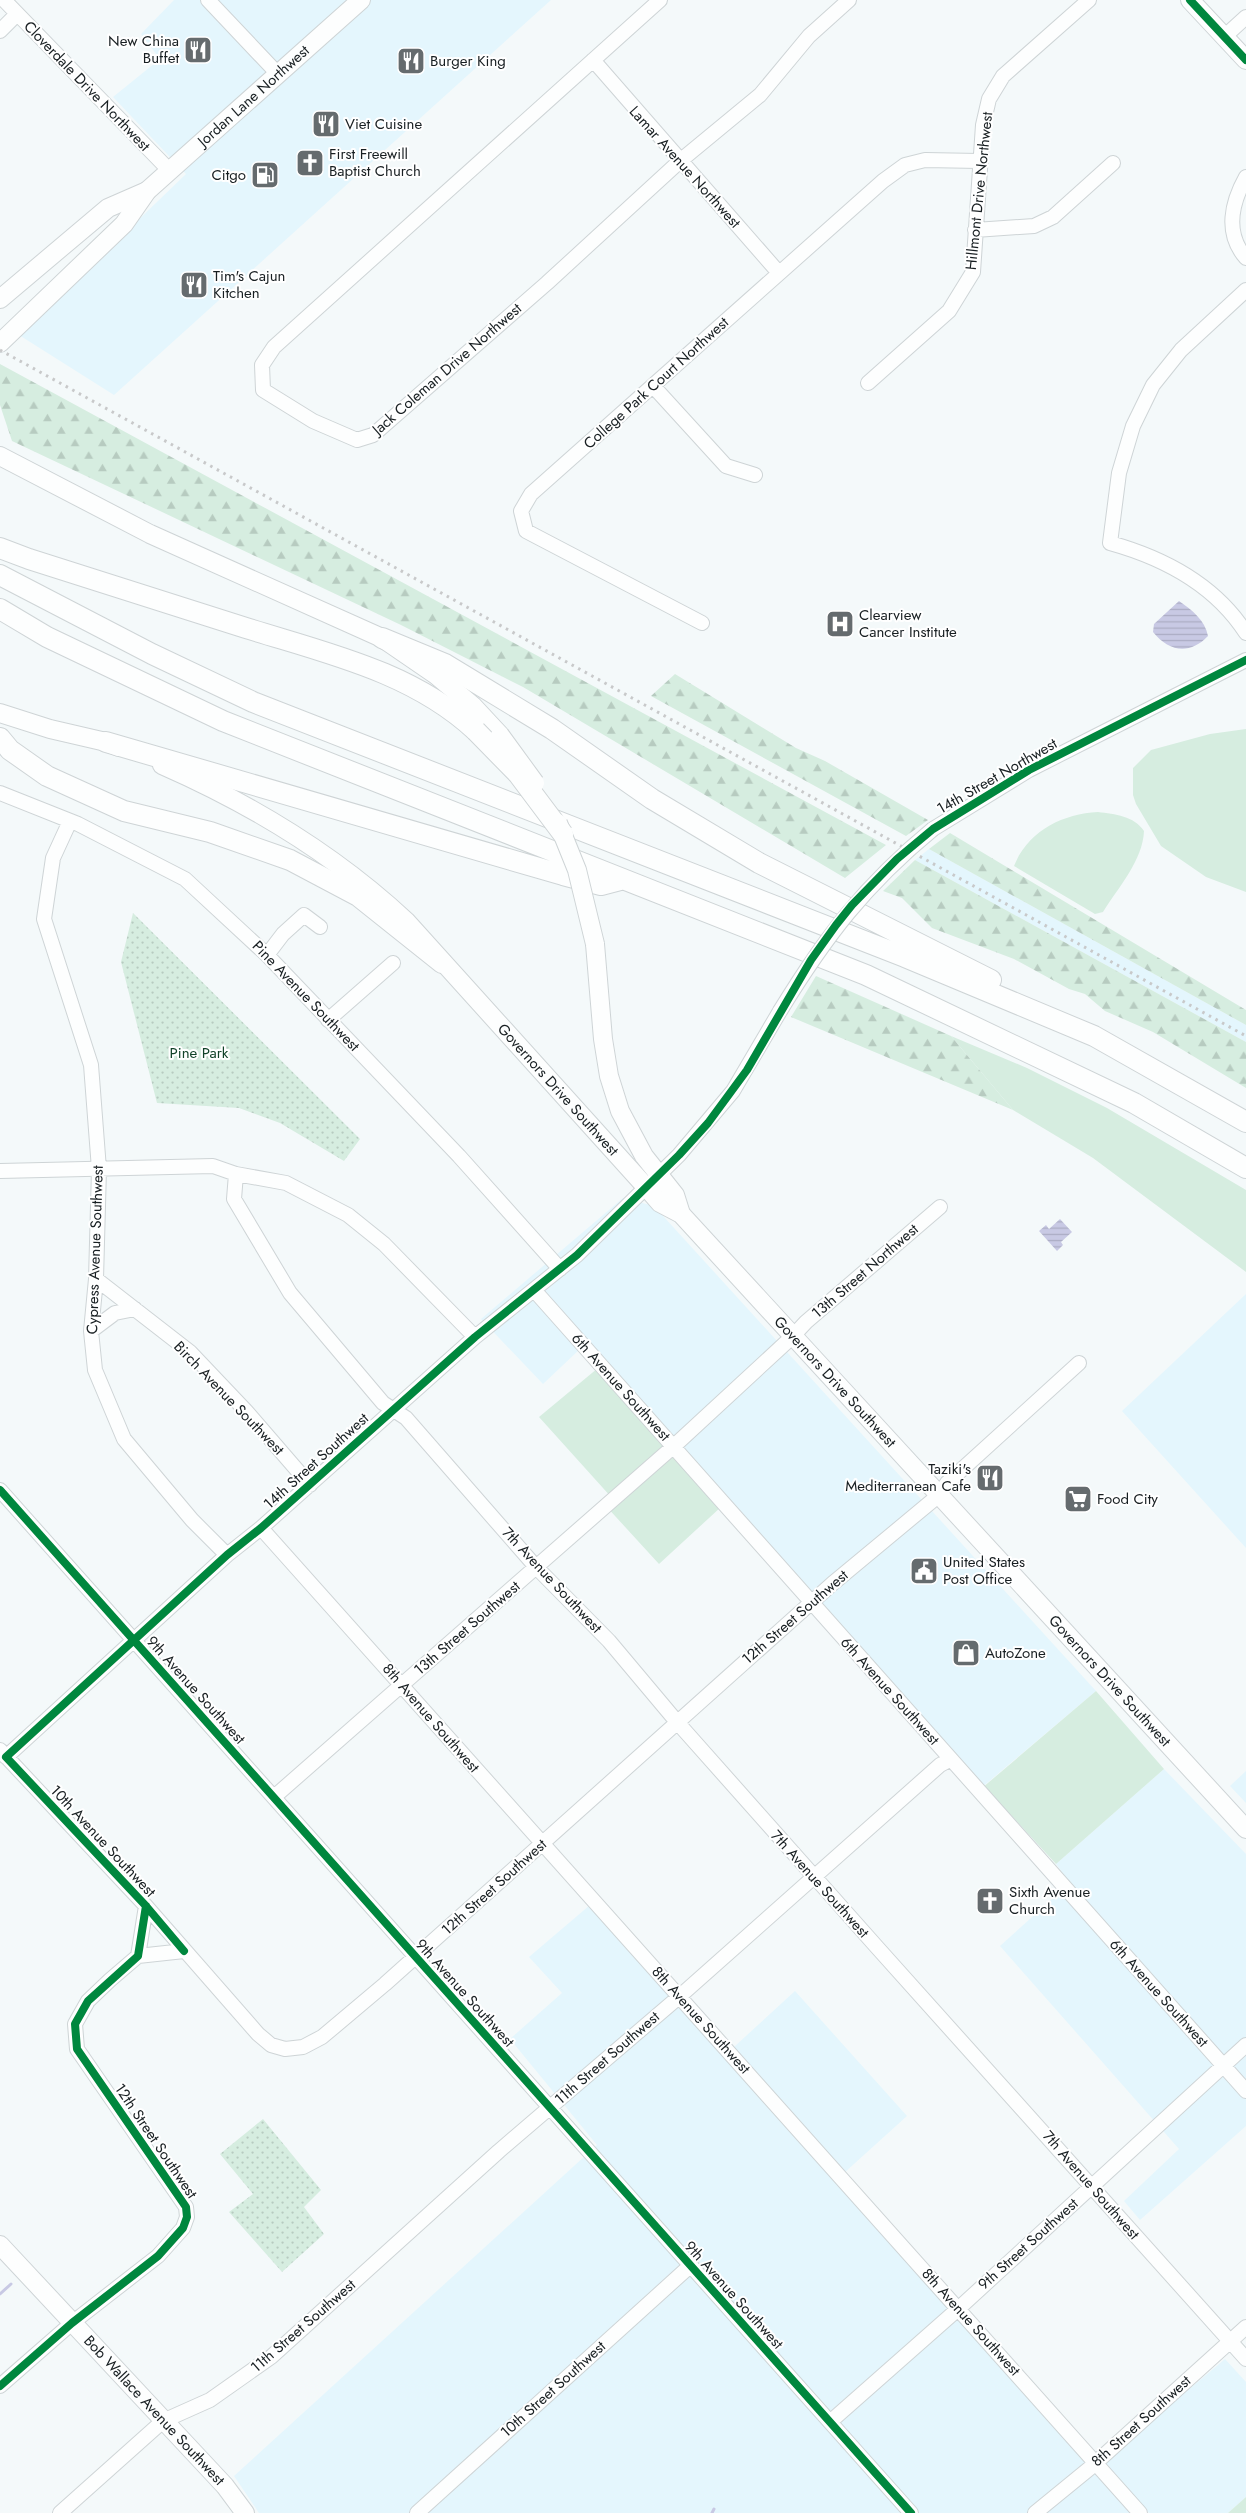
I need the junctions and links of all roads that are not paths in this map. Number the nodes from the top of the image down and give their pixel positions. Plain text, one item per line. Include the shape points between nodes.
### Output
1 (4, 0) edge
2 (208, 0) edge
3 (361, 0) edge
4 (660, 0) edge
5 (849, 0) edge
6 (1089, 0) edge
7 (1190, 0) edge
8 (17, 14) junction
9 (1246, 17) edge
10 (0, 31) edge
11 (1224, 37) junction
12 (593, 60) junction
13 (1246, 60) edge
14 (278, 74) junction
15 (680, 161) junction
16 (979, 161) junction
17 (1113, 163) dead end
18 (170, 172) junction
19 (1246, 177) edge
20 (147, 191) junction
21 (975, 230) junction
22 (1246, 258) edge
23 (779, 273) junction
24 (1246, 290) edge
25 (0, 300) edge
26 (4, 340) edge
27 (868, 383) dead end
28 (653, 386) junction
29 (3, 457) edge
30 (755, 475) dead end
31 (0, 548) edge
32 (0, 575) edge
33 (0, 609) edge
34 (702, 623) dead end
35 (1246, 633) edge
36 (382, 638) junction
37 (1246, 660) edge
38 (0, 713) edge
39 (0, 738) edge
40 (106, 742) junction
41 (0, 793) edge
42 (70, 821) junction
43 (563, 834) junction
44 (622, 879) junction
45 (320, 927) dead end
46 (267, 956) junction
47 (392, 963) dead end
48 (442, 963) junction
49 (328, 1020) junction
50 (1094, 1036) junction
51 (1246, 1122) edge
52 (1246, 1168) edge
53 (99, 1169) junction
54 (0, 1171) edge
55 (658, 1173) junction
56 (236, 1174) junction
57 (646, 1187) junction
58 (940, 1207) dead end
59 (681, 1214) junction
60 (560, 1269) junction
61 (96, 1279) junction
62 (534, 1290) junction
63 (135, 1309) junction
64 (90, 1331) junction
65 (475, 1337) junction
66 (792, 1337) junction
67 (1079, 1363) dead end
68 (394, 1410) junction
69 (674, 1446) junction
70 (310, 1485) junction
71 (1, 1492) edge
72 (938, 1496) junction
73 (261, 1528) junction
74 (227, 1555) junction
75 (536, 1566) junction
76 (811, 1602) junction
77 (134, 1641) junction
78 (402, 1684) junction
79 (677, 1722) junction
80 (3, 1754) edge
81 (951, 1759) junction
82 (274, 1797) junction
83 (1246, 1829) edge
84 (541, 1844) junction
85 (815, 1877) junction
86 (146, 1906) junction
87 (184, 1951) junction
88 (138, 1956) junction
89 (414, 1957) junction
90 (680, 1996) junction
91 (1246, 2045) edge
92 (1223, 2066) junction
93 (1246, 2091) edge
94 (549, 2108) junction
95 (1090, 2187) junction
96 (0, 2245) edge
97 (690, 2266) junction
98 (958, 2309) junction
99 (72, 2323) junction
100 (1246, 2327) edge
101 (1231, 2340) junction
102 (1246, 2359) edge
103 (0, 2386) edge
104 (163, 2421) junction
105 (830, 2422) junction
106 (1096, 2462) junction
107 (60, 2513) edge
108 (245, 2513) edge
109 (417, 2513) edge
110 (910, 2513) edge
111 (1035, 2513) edge
112 (1140, 2513) edge

1 - 8 street, Cloverdale Drive Northwest
2 - 14 street
3 - 14 main road, Jordan Lane Northwest
4 - 12 street, Jack Coleman Drive Northwest
5 - 15 street, Jack Coleman Drive Northwest via 809,36 760,95
6 - 16 street, Hillmont Drive Northwest via 1003,76 989,99
7 - 11 main road
8 - 10 street
8 - 18 street, Cloverdale Drive Northwest
9 - 11 street
11 - 13 main road
12 - 15 street, Lamar Avenue Northwest
12 - 15 street, Jack Coleman Drive Northwest via 274,347 262,365 263,390 313,421 357,440 372,435 547,283
14 - 18 main road, Jordan Lane Northwest
15 - 23 street, Lamar Avenue Northwest
16 - 21 street, Hillmont Drive Northwest
16 - 23 street, College Park Court Northwest via 925,160 905,165
17 - 21 street via 1053,217 1034,226
18 - 20 main road, Jordan Lane Northwest
19 - 22 street via 1232,208 1236,241
20 - 25 main road, Jordan Lane Northwest via 108,208
20 - 26 main road, Jordan Lane Northwest via 124,224
21 - 27 street, Hillmont Drive Northwest via 973,272 949,311
23 - 28 street, College Park Court Northwest
24 - 35 street via 1181,350 1153,385 1133,426 1118,473 1110,543 1144,553 1190,577 1210,591
28 - 30 street via 726,466
28 - 34 street, College Park Court Northwest via 531,494 521,511 526,531
29 - 36 main road via 150,534
31 - 43 highway, bridge via 364,666 412,685 476,731 518,774
32 - 50 highway via 252,702 905,956
33 - 44 highway via 47,637 223,721
36 - 43 main road, bridge via 436,675 473,706 500,735 530,775
36 - 50 highway via 445,664 552,729 652,799 759,863 978,973
37 - 55 street, 14th Street Northwest, bridge via 1029,770 933,829 897,858 852,905 811,960 747,1070 721,1106 679,1155
38 - 40 main road, Governors Drive Southwest
39 - 48 highway via 10,750 48,776 124,811 210,832 290,860 358,896
40 - 44 highway via 601,885
40 - 48 main road, Governors Drive Southwest via 248,807 309,843 375,892 406,921
41 - 42 street, Pine Avenue Southwest
42 - 46 street, Pine Avenue Southwest via 185,879
42 - 53 street, Cypress Avenue Southwest via 53,858 44,919 91,1065
43 - 55 main road, bridge via 577,870 595,944 609,1076 620,1111 634,1139
44 - 52 highway via 866,975 1134,1103
45 - 46 street via 304,915 283,934
46 - 49 street, Pine Avenue Southwest
47 - 49 street
48 - 57 main road, Governors Drive Southwest
49 - 60 street, Pine Avenue Southwest via 459,1156
50 - 51 highway
53 - 54 street
53 - 56 street via 213,1166
53 - 61 street, Cypress Avenue Southwest
55 - 57 street, 14th Street Northwest
55 - 59 main road via 675,1195
56 - 65 street via 286,1183 348,1215 384,1244
56 - 68 street, 7th Avenue Southwest via 234,1199 290,1293 383,1403
57 - 59 main road, Governors Drive Southwest via 660,1202
57 - 60 street, 14th Street Southwest
58 - 66 street, 13th Street Northwest
59 - 66 main road, Governors Drive Southwest
60 - 62 street, 14th Street Southwest
61 - 63 street, Birch Avenue Southwest
61 - 64 street, Cypress Avenue Southwest
62 - 65 street, 14th Street Southwest
62 - 69 street, 6th Avenue Southwest
63 - 64 street via 115,1313
63 - 70 street, Birch Avenue Southwest via 190,1352
64 - 74 street, Cypress Avenue Southwest via 95,1370 124,1439 192,1520
65 - 68 street, 14th Street Southwest
66 - 69 street, 13th Street Southwest
66 - 72 main road, Governors Drive Southwest
67 - 72 street, 12th Street Southwest via 947,1483
68 - 70 street, 14th Street Southwest
68 - 75 street, 7th Avenue Southwest via 406,1418
69 - 75 street, 13th Street Southwest
69 - 76 street, 6th Avenue Southwest
70 - 73 street, 14th Street Southwest
71 - 77 street, 9th Avenue Southwest
72 - 76 street, 12th Street Southwest
72 - 83 main road, Governors Drive Southwest
73 - 74 street, 14th Street Southwest
73 - 78 street, 8th Avenue Southwest
74 - 77 street, 14th Street Southwest
75 - 78 street, 13th Street Southwest
75 - 79 street, 7th Avenue Southwest via 609,1641
76 - 79 street, 12th Street Southwest
76 - 81 street, 6th Avenue Southwest
77 - 80 street, 14th Street Southwest
77 - 82 street, 9th Avenue Southwest
78 - 82 street, 13th Street Southwest
78 - 84 street, 8th Avenue Southwest
79 - 84 street, 12th Street Southwest
79 - 85 street, 7th Avenue Southwest
80 - 86 street, 10th Avenue Southwest
81 - 85 street, 11th Street Southwest via 940,1765
81 - 92 street, 6th Avenue Southwest
82 - 89 street, 9th Avenue Southwest
84 - 89 street, 12th Street Southwest
84 - 90 street, 8th Avenue Southwest
85 - 90 street, 11th Street Southwest
85 - 95 street, 7th Avenue Southwest via 1018,2102
86 - 87 street, 10th Avenue Southwest
86 - 88 street
87 - 88 street
87 - 89 street, 12th Street Southwest via 258,2034 270,2045 285,2049 303,2047 322,2037
88 - 99 street, 12th Street Southwest via 88,2001 75,2024 77,2049 182,2202 187,2217 183,2228 158,2256
89 - 94 street, 9th Avenue Southwest
90 - 94 street, 11th Street Southwest
90 - 98 street, 8th Avenue Southwest
91 - 92 street, 9th Street Southwest
92 - 93 street, 6th Avenue Southwest
92 - 95 street, 9th Street Southwest
94 - 97 street, 9th Avenue Southwest
94 - 104 street, 11th Street Southwest via 271,2357 210,2400
95 - 98 street, 9th Street Southwest
95 - 101 street, 7th Avenue Southwest
96 - 99 main road, Bob Wallace Avenue Southwest
97 - 105 street, 9th Avenue Southwest
97 - 109 street, 10th Street Southwest
98 - 105 street, 9th Street Southwest
98 - 106 street, 8th Avenue Southwest
99 - 103 street
99 - 104 main road, Bob Wallace Avenue Southwest
100 - 101 street, 8th Street Southwest
101 - 102 street, 7th Avenue Southwest
101 - 106 street, 8th Street Southwest
104 - 107 street, 11th Street Southwest
104 - 108 main road, Bob Wallace Avenue Southwest via 225,2486
105 - 110 street, 9th Avenue Southwest
106 - 111 street, 8th Street Southwest
106 - 112 street, 8th Avenue Southwest

